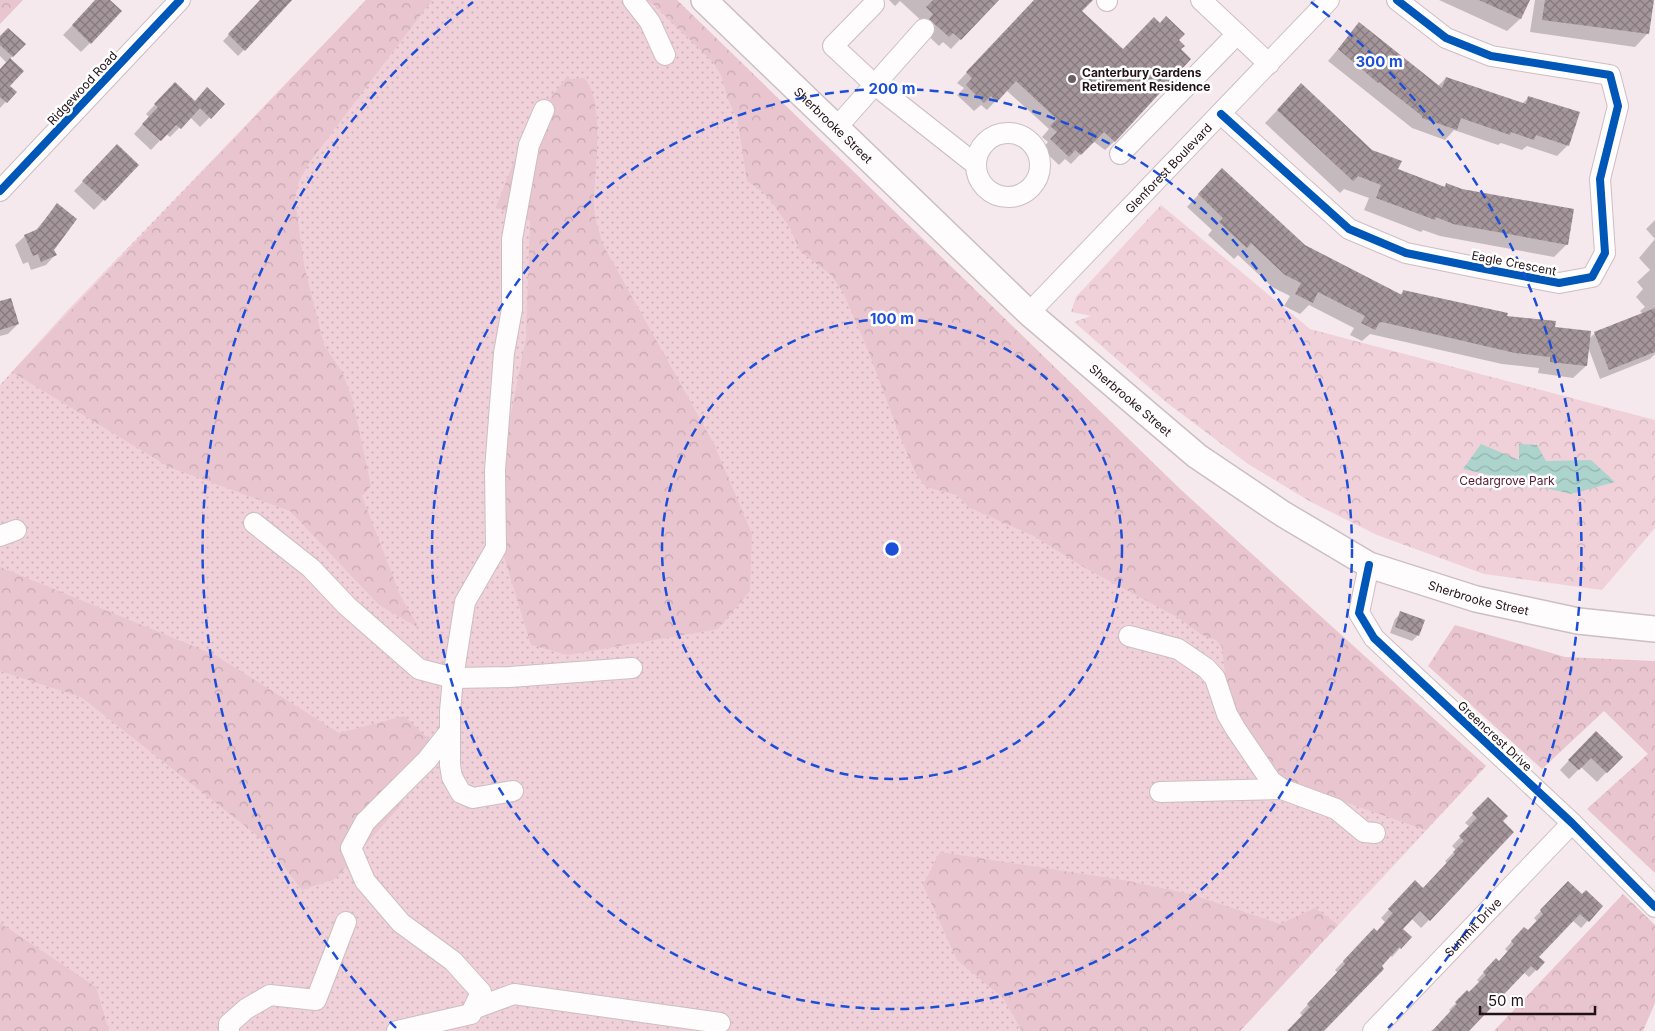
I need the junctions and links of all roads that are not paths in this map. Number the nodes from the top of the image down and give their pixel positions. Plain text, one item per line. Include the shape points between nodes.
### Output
1 (180, 0) edge
2 (633, 0) edge
3 (704, 0) edge
4 (1201, 0) edge
5 (1329, 0) edge
6 (1397, 0) edge
7 (874, 4) dead end
8 (924, 29) dead end
9 (1237, 34) junction
10 (665, 55) dead end
11 (1269, 64) junction
12 (875, 85) junction
13 (544, 110) dead end
14 (1221, 114) junction
15 (837, 127) junction
16 (1120, 154) dead end
17 (975, 164) dead end
18 (0, 191) edge
19 (1029, 313) junction
20 (254, 523) dead end
21 (1369, 565) junction
22 (1655, 629) edge
23 (1129, 636) dead end
24 (632, 668) dead end
25 (452, 678) junction
26 (450, 731) junction
27 (1282, 789) junction
28 (512, 791) dead end
29 (1160, 792) dead end
30 (1572, 823) junction
31 (1375, 833) dead end
32 (1655, 907) edge
33 (346, 922) dead end
34 (473, 1009) junction
35 (720, 1022) dead end
36 (229, 1031) edge
37 (396, 1031) edge
38 (1373, 1031) edge

1 - 18 street, Ridgewood Road
2 - 10 street via 650,22
3 - 15 main road, Sherbrooke Street
4 - 9 street
5 - 11 street, Glenforest Boulevard
6 - 14 street, Eagle Crescent via 1446,38 1491,56 1610,75 1618,106 1600,179 1604,253 1592,277 1559,283 1480,268 1406,253 1349,229
7 - 12 street via 833,46
8 - 12 street
9 - 11 street
9 - 16 street
11 - 14 street, Glenforest Boulevard
12 - 15 street
12 - 17 street
13 - 25 street via 529,145 512,240 512,309 504,353 495,470 496,548 466,602
14 - 19 street, Glenforest Boulevard
15 - 19 main road, Sherbrooke Street
19 - 21 main road, Sherbrooke Street via 1196,456 1283,514
20 - 25 street via 311,568 419,670
21 - 22 main road, Sherbrooke Street via 1486,601 1578,621
21 - 30 street, Greencrest Drive via 1359,613 1374,638
23 - 27 street via 1178,649 1206,668 1215,678 1235,728 1271,781
24 - 25 street
25 - 26 street
26 - 28 street via 452,778 461,793 473,798
26 - 34 street via 427,760 365,822 351,848 365,881 401,922 453,961 480,992
27 - 29 street
27 - 31 street via 1336,809 1364,832
30 - 32 street, Greencrest Drive
30 - 38 street, Summit Drive
33 - 36 street via 316,1000 270,995 246,1009 229,1024
34 - 35 street via 514,994
34 - 37 street via 471,1014

